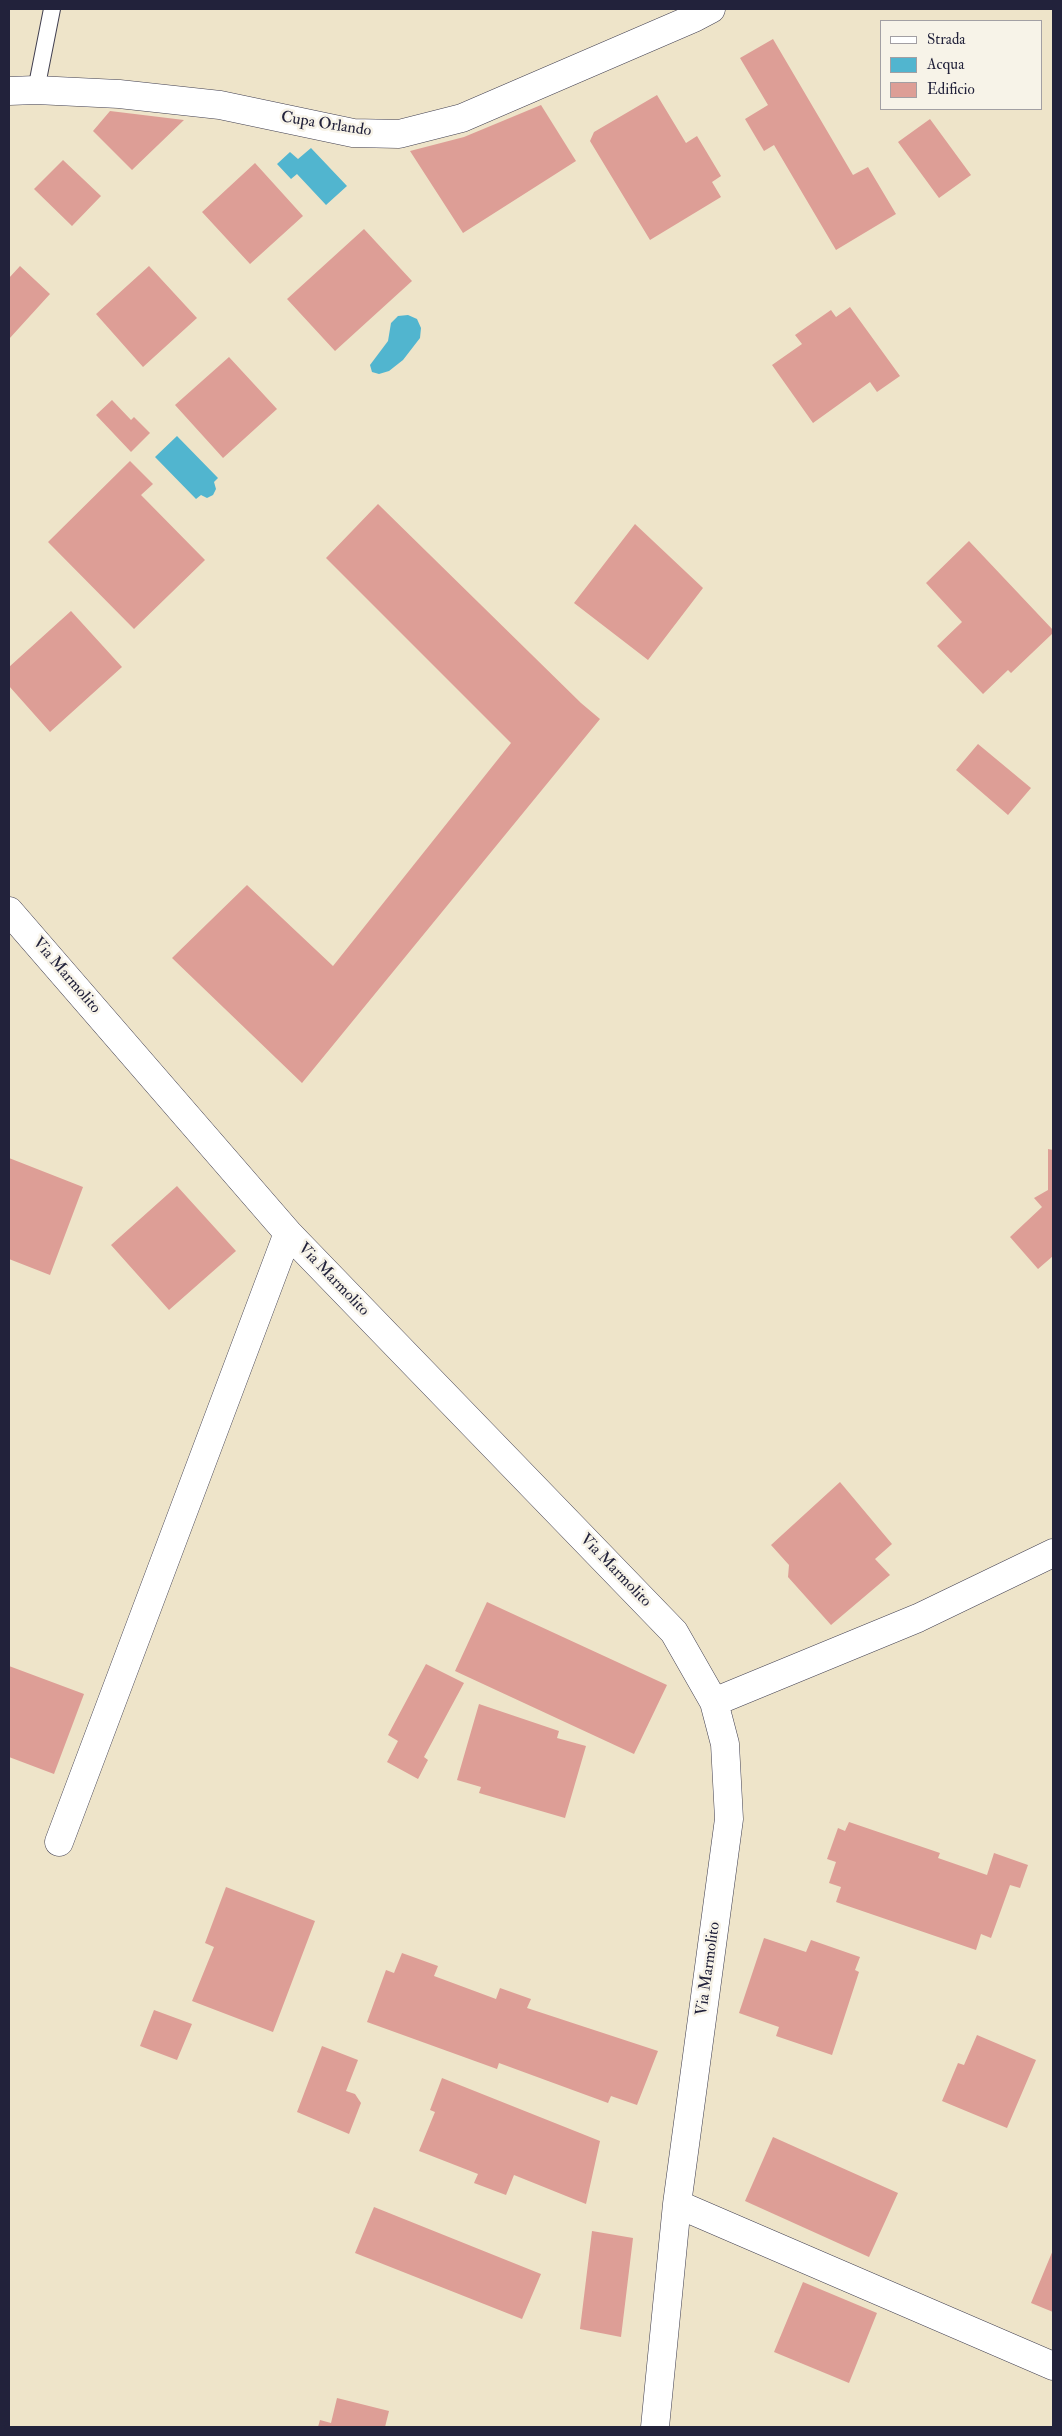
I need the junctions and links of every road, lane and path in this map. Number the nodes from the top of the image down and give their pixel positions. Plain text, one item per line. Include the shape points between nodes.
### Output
1 (52, 9) edge
2 (711, 9) edge
3 (36, 90) junction
4 (9, 91) edge
5 (9, 910) edge
6 (288, 1233) junction
7 (1053, 1553) edge
8 (714, 1702) junction
9 (59, 1842) dead end
10 (678, 2204) junction
11 (1053, 2366) edge
12 (655, 2427) edge

1 - 3 lane
2 - 3 street, Cupa Orlando via 462,118 399,134 353,132 220,105 119,94
3 - 4 street, Cupa Orlando
5 - 6 street, Via Marmolito
6 - 8 street, Via Marmolito via 674,1632
6 - 9 street
7 - 8 street via 918,1618
8 - 10 street, Via Marmolito via 725,1744 729,1819
10 - 11 street
10 - 12 street, Via Marmolito

